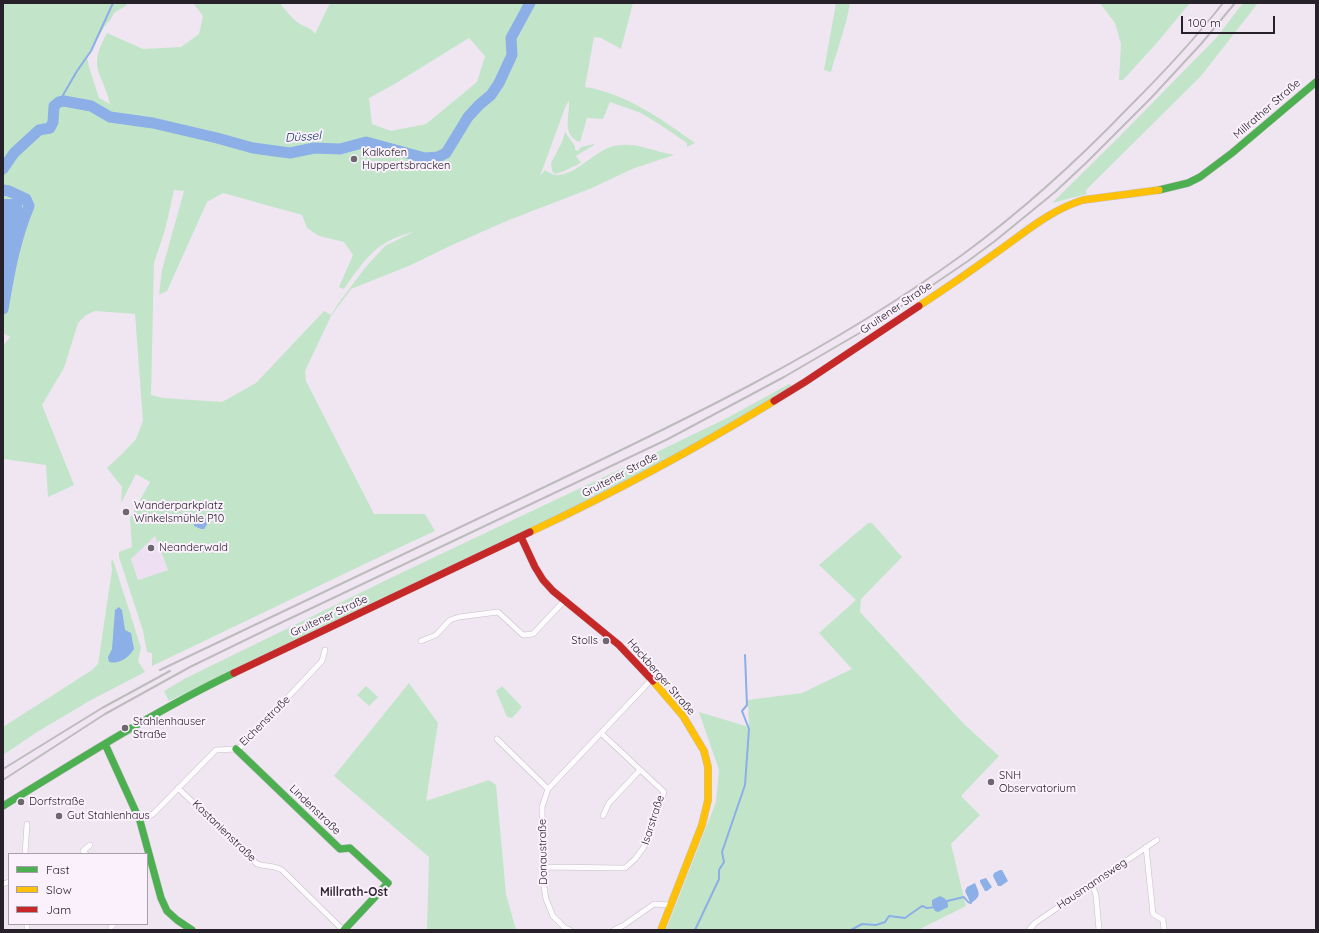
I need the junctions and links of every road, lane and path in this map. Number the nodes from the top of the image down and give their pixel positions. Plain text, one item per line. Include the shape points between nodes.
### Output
1 (1316, 82) edge
2 (1232, 153) joint
3 (521, 537) junction
4 (564, 600) junction
5 (421, 641) dead end
6 (325, 650) dead end
7 (651, 680) junction
8 (601, 733) junction
9 (497, 740) dead end
10 (105, 744) junction
11 (236, 748) junction
12 (640, 770) junction
13 (178, 788) junction
14 (548, 789) junction
15 (3, 806) edge
16 (603, 816) dead end
17 (140, 821) junction
18 (27, 824) dead end
19 (1157, 840) dead end
20 (90, 845) dead end
21 (1146, 847) junction
22 (25, 853) edge
23 (85, 853) edge
24 (147, 853) edge
25 (148, 858) edge
26 (543, 867) junction
27 (1092, 884) junction
28 (670, 905) junction
29 (192, 930) edge
30 (343, 930) edge
31 (570, 930) edge
32 (614, 930) edge
33 (661, 930) edge
34 (1029, 930) edge
35 (1099, 930) edge
36 (1164, 930) edge

1 - 2 main road, Millrather Straße
2 - 3 main road, Gruitener Straße via 1200,177 1176,187 1153,192 1098,197 1058,210 805,382 688,451
3 - 4 main road, Hackberger Straße via 543,580
3 - 10 main road, Gruitener Straße via 218,681
4 - 5 street via 533,634 523,635 498,612 450,620 436,635
4 - 7 main road, Hackberger Straße via 619,645
6 - 11 street, Eichenstraße via 322,661 242,746
7 - 8 street, Donaustraße
7 - 28 main road, Hackberger Straße via 683,716 697,737 708,767 708,800 702,825
8 - 12 street, Isarstraße
8 - 14 street, Donaustraße
9 - 14 street
10 - 15 main road, Gruitener Straße
10 - 17 main road
11 - 13 street, Eichenstraße via 216,750
11 - 30 main road, Lindenstraße via 340,849 350,848 388,883
12 - 16 street via 609,803
12 - 26 street, Isarstraße via 664,792 644,847 635,859 625,868
13 - 17 street, Eichenstraße via 153,814
13 - 30 street, Kastanienstraße via 257,864 274,865 282,870
14 - 26 street, Donaustraße via 542,807
17 - 24 main road
18 - 22 street
19 - 21 street, Hausmannsweg
20 - 23 street
21 - 27 street, Hausmannsweg
21 - 36 street via 1153,914 1163,920
25 - 29 main road via 167,911
26 - 31 street, Donaustraße via 546,899 553,916
27 - 34 street, Hausmannsweg via 1035,923
27 - 35 street via 1096,895
28 - 32 street via 654,904
28 - 33 main road, Hackberger Straße

